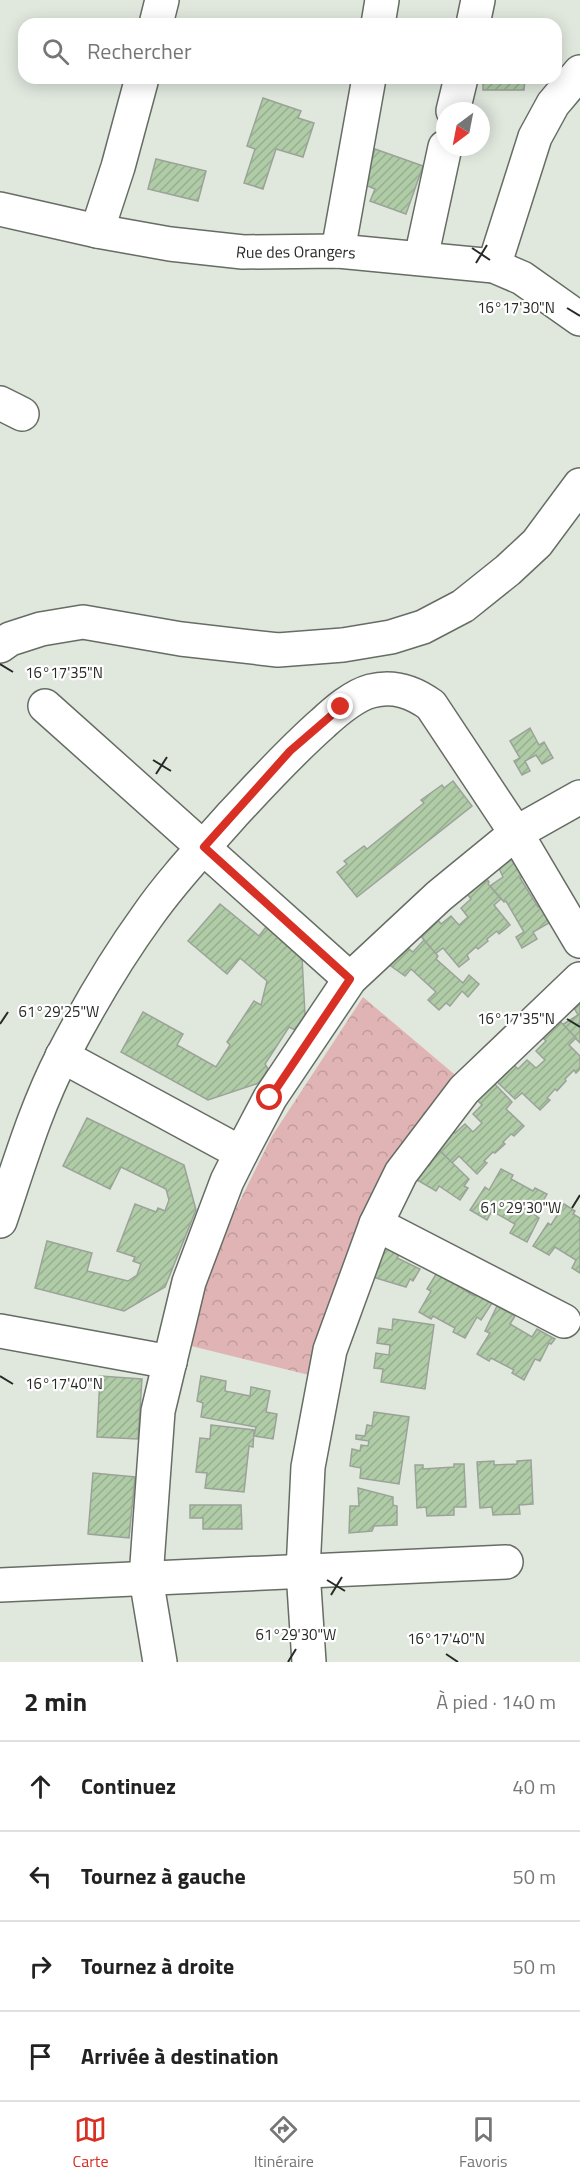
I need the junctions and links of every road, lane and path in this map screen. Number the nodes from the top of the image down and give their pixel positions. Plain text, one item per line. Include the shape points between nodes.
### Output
1 (162, 0) edge
2 (382, 0) edge
3 (478, 0) edge
4 (158, 18) edge
5 (379, 18) edge
6 (474, 18) edge
7 (580, 72) edge
8 (140, 84) edge
9 (368, 84) edge
10 (460, 84) edge
11 (455, 102) edge
12 (443, 156) edge
13 (0, 209) edge
14 (97, 231) junction
15 (339, 251) junction
16 (420, 258) junction
17 (494, 266) junction
18 (580, 319) edge
19 (580, 485) edge
20 (0, 646) edge
21 (45, 706) dead end
22 (580, 797) edge
23 (516, 833) junction
24 (204, 847) junction
25 (580, 941) edge
26 (350, 979) junction
27 (580, 979) edge
28 (62, 1056) junction
29 (241, 1153) junction
30 (0, 1221) edge
31 (376, 1224) junction
32 (564, 1321) dead end
33 (0, 1331) edge
34 (170, 1362) junction
35 (506, 1562) dead end
36 (303, 1571) junction
37 (146, 1578) junction
38 (0, 1585) edge
39 (160, 1662) edge
40 (309, 1662) edge

1 - 4 street
2 - 5 street
3 - 6 street
7 - 17 street via 553,104 535,137
8 - 14 street
9 - 15 street
10 - 11 street
12 - 16 street
13 - 14 street, Rue des Orangers
14 - 15 street, Rue des Orangers via 243,252
15 - 16 street, Rue des Orangers
16 - 17 street, Rue des Orangers
17 - 18 street, Rue des Orangers via 522,278
19 - 20 street via 537,543 508,570 463,606 423,627 391,637 278,650 83,622 41,629
21 - 24 street
22 - 23 street
23 - 24 street via 431,705 404,690 386,688 369,691 341,707 299,744
23 - 25 street
23 - 26 street via 439,896
24 - 26 street
24 - 28 street via 148,914
26 - 29 street via 270,1098
27 - 31 street via 464,1090 401,1173
28 - 29 street
28 - 30 street
29 - 34 street via 189,1282
31 - 32 street
31 - 36 street via 330,1350 308,1467
33 - 34 street
34 - 37 street via 158,1411
35 - 36 street
36 - 37 street
36 - 40 street
37 - 38 street
37 - 39 street

